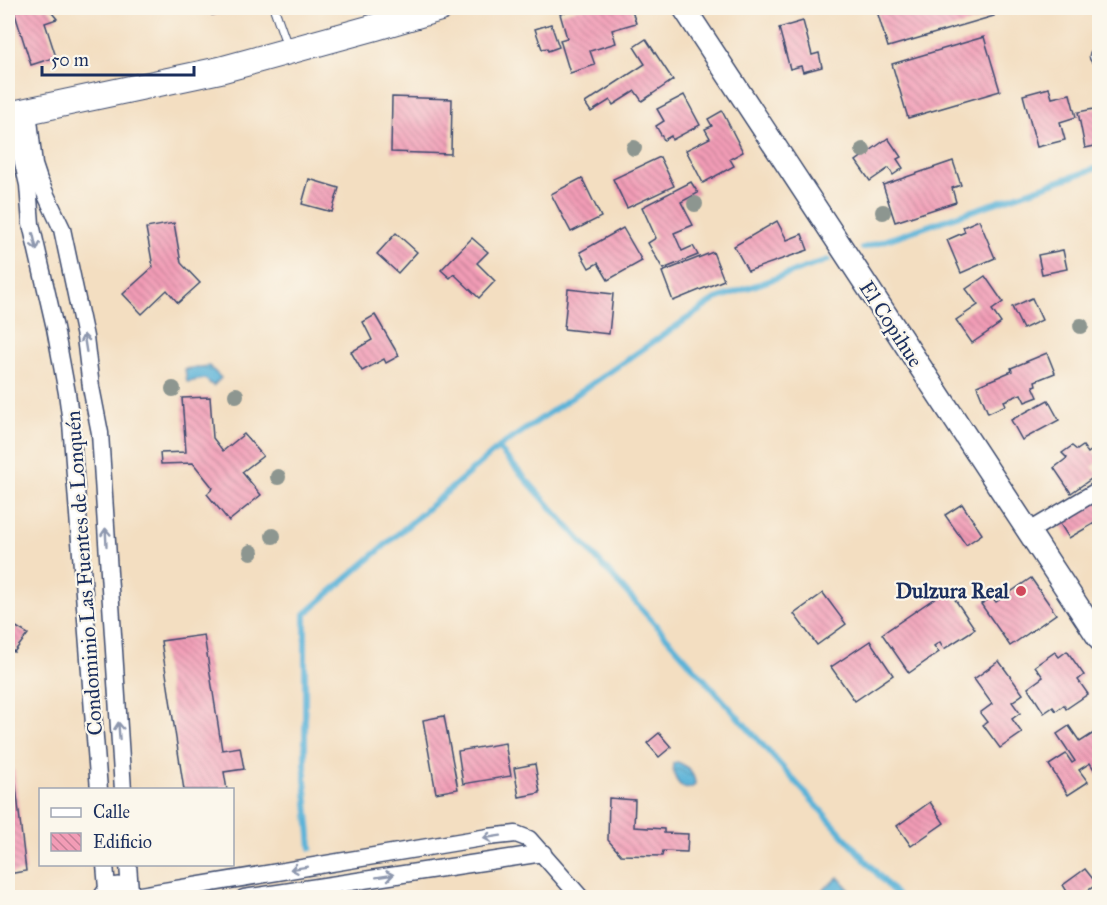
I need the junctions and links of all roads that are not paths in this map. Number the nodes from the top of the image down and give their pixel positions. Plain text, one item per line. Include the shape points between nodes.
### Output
1 (274, 8) edge
2 (440, 8) edge
3 (684, 8) edge
4 (289, 51) junction
5 (16, 113) edge
6 (1100, 489) edge
7 (1028, 532) junction
8 (1100, 640) edge
9 (99, 788) edge
10 (123, 788) edge
11 (543, 853) junction
12 (105, 866) edge
13 (128, 866) edge
14 (104, 893) edge
15 (132, 895) edge
16 (244, 897) edge
17 (581, 897) edge

1 - 4 lane
2 - 4 main road
3 - 7 main road, El Copihue
4 - 5 main road via 220,70
5 -> 9 street, Condominio Las Fuentes de Lonquén via 31,224 55,328 71,423
10 -> 5 street, Condominio Las Fuentes de Lonquén via 100,433 85,337 62,229 39,180
6 - 7 street
7 - 8 main road, El Copihue
11 -> 15 street via 529,839 509,834
16 -> 11 street
11 - 17 street
12 - 14 street
13 - 15 street
14 - 15 street via 119,886

